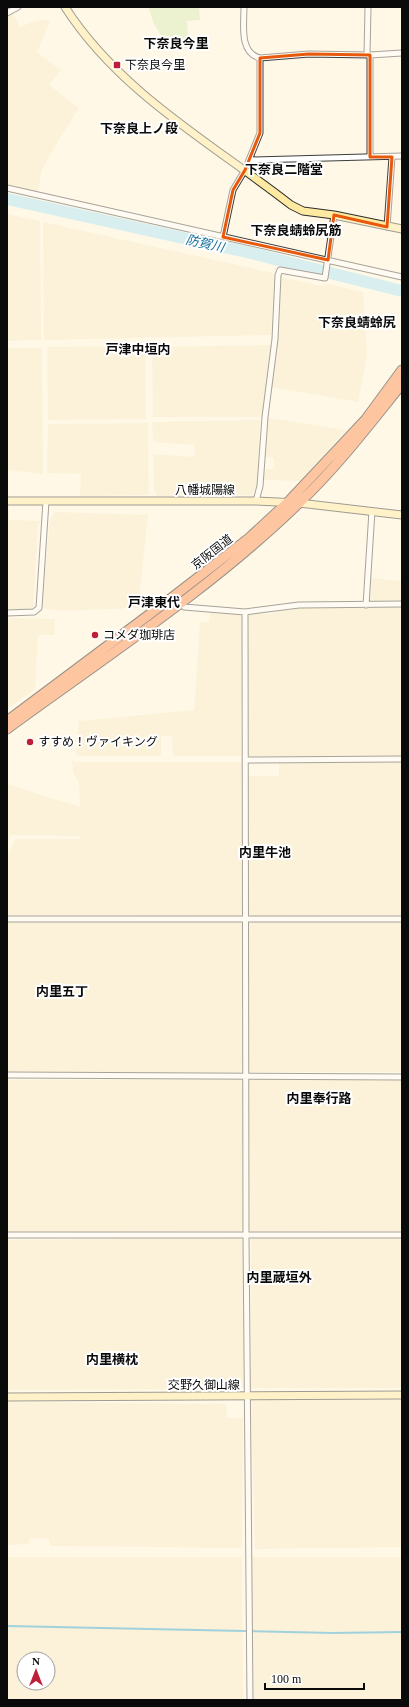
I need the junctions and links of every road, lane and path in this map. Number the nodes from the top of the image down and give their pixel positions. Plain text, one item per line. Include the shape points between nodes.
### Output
1 (18, 7) edge
2 (65, 7) edge
3 (244, 7) edge
4 (368, 7) edge
5 (7, 13) edge
6 (402, 53) edge
7 (368, 55) junction
8 (260, 58) junction
9 (392, 156) junction
10 (402, 156) edge
11 (370, 157) junction
12 (250, 160) junction
13 (245, 170) junction
14 (7, 188) edge
15 (334, 215) junction
16 (386, 227) junction
17 (402, 229) edge
18 (223, 237) junction
19 (328, 260) junction
20 (402, 277) edge
21 (402, 370) edge
22 (402, 384) edge
23 (7, 501) edge
24 (46, 501) junction
25 (256, 501) junction
26 (288, 502) junction
27 (299, 503) junction
28 (372, 511) junction
29 (402, 514) edge
30 (180, 602) junction
31 (402, 604) edge
32 (366, 605) junction
33 (245, 612) junction
34 (7, 613) edge
35 (7, 721) edge
36 (7, 728) edge
37 (402, 759) edge
38 (245, 760) junction
39 (7, 919) edge
40 (245, 919) junction
41 (402, 919) edge
42 (7, 1075) edge
43 (246, 1077) junction
44 (402, 1077) edge
45 (7, 1235) edge
46 (402, 1235) edge
47 (246, 1237) junction
48 (247, 1395) junction
49 (402, 1395) edge
50 (7, 1397) edge
51 (250, 1700) edge

1 - 5 street
2 - 13 main road via 78,27 149,101
3 - 8 street via 244,41 250,53
4 - 7 street
6 - 7 street
7 - 8 street via 309,54
7 - 11 street
8 - 12 street via 260,133
9 - 10 street
9 - 11 street
9 - 16 street
11 - 12 street
12 - 13 street
13 - 15 main road via 291,206 303,211
13 - 18 street via 233,190
14 - 18 street
15 - 16 main road
15 - 19 street
16 - 17 main road
18 - 19 street
19 - 20 street
19 - 25 street via 325,278 280,270 278,275 275,339 265,417 260,486
21 - 26 highway, 京阪国道 via 366,419
22 - 27 highway, 京阪国道 via 349,450
23 - 24 main road, 八幡城陽線
24 - 25 main road, 八幡城陽線
24 - 34 street via 39,608 34,612
25 - 26 main road, 八幡城陽線
26 - 27 main road, 八幡城陽線
26 - 35 highway, 京阪国道 via 249,538 181,591
27 - 28 main road, 八幡城陽線
27 - 30 highway, 京阪国道 via 228,565
28 - 29 main road, 八幡城陽線
28 - 32 street
30 - 33 street via 184,607
30 - 36 highway, 京阪国道
31 - 32 street
32 - 33 street via 299,605
33 - 38 street
37 - 38 street
38 - 40 street
39 - 40 street
40 - 41 street
40 - 43 street
42 - 43 street
43 - 44 street
43 - 47 street
45 - 47 street
46 - 47 street
47 - 48 street
48 - 49 main road, 交野久御山線
48 - 50 main road, 交野久御山線
48 - 51 street

